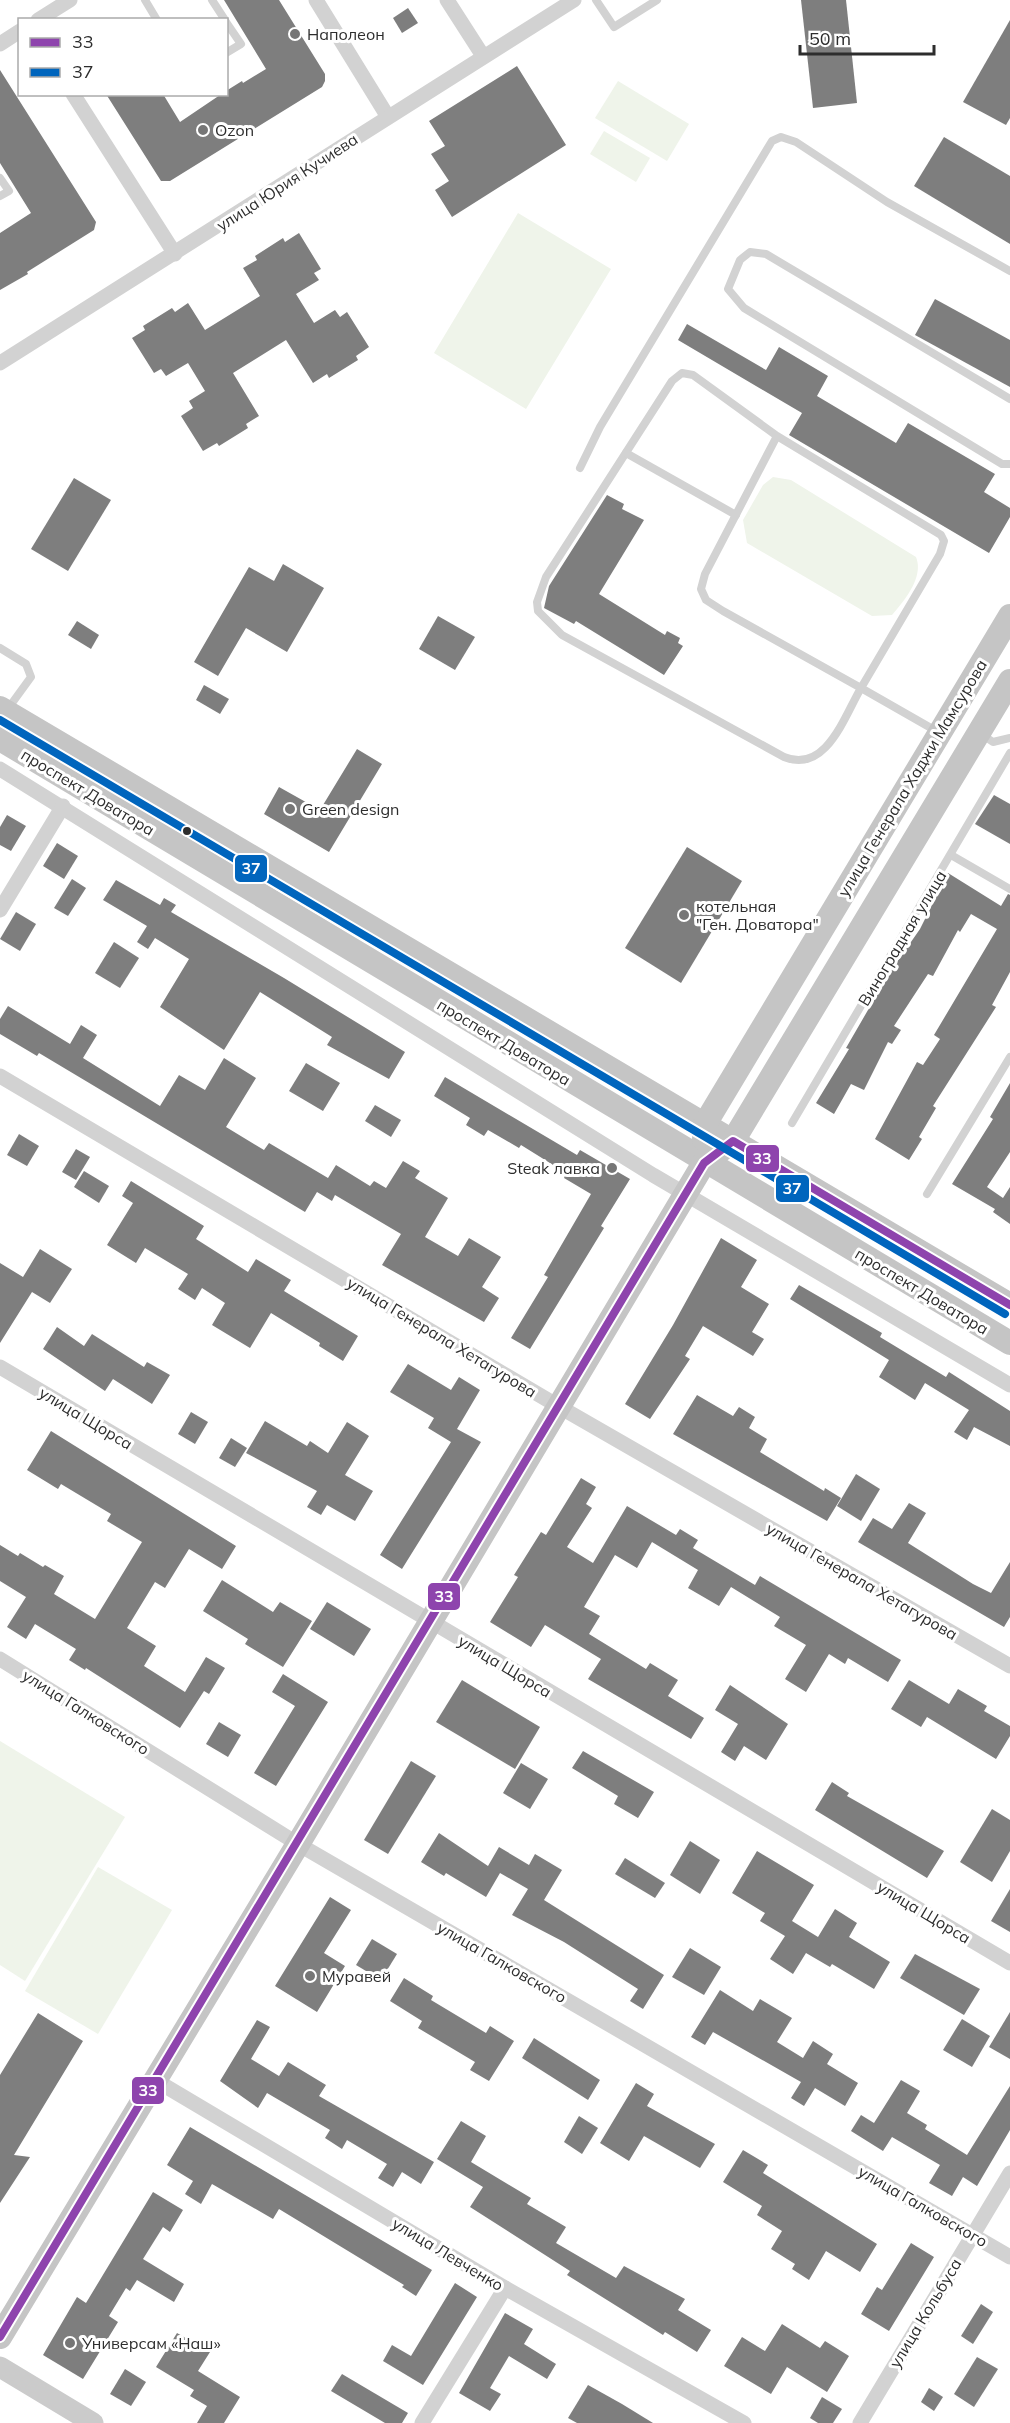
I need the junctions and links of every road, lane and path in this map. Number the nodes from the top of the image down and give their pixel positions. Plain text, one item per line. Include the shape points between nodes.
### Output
1 (70, 0) edge
2 (144, 0) edge
3 (212, 0) edge
4 (316, 0) edge
5 (447, 0) edge
6 (574, 0) edge
7 (596, 0) edge
8 (657, 0) edge
9 (41, 18) edge
10 (156, 18) edge
11 (224, 18) edge
12 (228, 24) edge
13 (18, 32) edge
14 (0, 44) edge
15 (228, 52) edge
16 (483, 56) junction
17 (74, 96) edge
18 (388, 117) junction
19 (0, 178) edge
20 (0, 196) edge
21 (175, 254) junction
22 (1010, 271) edge
23 (0, 363) edge
24 (1010, 399) edge
25 (777, 436) junction
26 (626, 453) junction
27 (1010, 464) edge
28 (580, 468) dead end
29 (736, 515) junction
30 (1010, 616) edge
31 (0, 648) edge
32 (1010, 681) edge
33 (861, 688) junction
34 (3, 710) edge
35 (939, 732) junction
36 (979, 733) junction
37 (1010, 738) edge
38 (0, 739) edge
39 (1010, 753) edge
40 (0, 769) edge
41 (63, 806) junction
42 (883, 825) junction
43 (912, 842) junction
44 (951, 855) junction
45 (1010, 889) edge
46 (0, 910) edge
47 (1010, 1057) edge
48 (0, 1076) edge
49 (792, 1123) dead end
50 (705, 1124) junction
51 (733, 1141) junction
52 (704, 1163) junction
53 (685, 1194) junction
54 (927, 1194) dead end
55 (1010, 1305) edge
56 (1010, 1343) edge
57 (0, 1367) edge
58 (1010, 1385) edge
59 (558, 1406) junction
60 (430, 1621) junction
61 (0, 1659) edge
62 (1010, 1666) edge
63 (298, 1844) junction
64 (1010, 1963) edge
65 (155, 2080) junction
66 (1010, 2173) edge
67 (972, 2234) junction
68 (1010, 2257) edge
69 (505, 2288) junction
70 (2, 2328) edge
71 (0, 2367) edge
72 (93, 2423) edge
73 (422, 2423) edge
74 (744, 2423) edge
75 (861, 2423) edge

1 - 9 street
2 - 10 lane
3 - 11 lane
4 - 18 street
5 - 16 street
6 - 16 street, улица Юрия Кучиева
7 - 8 lane via 614,27
12 - 15 lane via 241,44
13 - 14 street
16 - 18 street, улица Юрия Кучиева
17 - 21 street
18 - 21 street, улица Юрия Кучиева
19 - 20 lane via 9,191
21 - 23 street, улица Юрия Кучиева
22 - 28 lane via 887,202 796,142 781,137 772,141 600,427
24 - 27 lane via 766,254 750,252 740,260 728,289 744,308 1002,464
25 - 26 lane via 693,375 682,373 672,381
25 - 29 lane
25 - 33 lane via 933,529 944,541
26 - 29 lane
26 - 33 lane via 546,577 537,602 538,611 547,622 572,640 795,762 817,757
29 - 33 lane via 705,574 700,589 706,600
30 - 35 main road, улица Генерала Хаджи Мамсурова
31 - 34 lane via 26,664 31,677
32 - 36 main road, улица Генерала Хаджи Мамсурова
33 - 35 lane
34 - 50 main road, проспект Доватора
35 - 42 main road, улица Генерала Хаджи Мамсурова
36 - 37 lane via 993,742
36 - 43 main road, улица Генерала Хаджи Мамсурова
38 - 52 main road, проспект Доватора
39 - 44 lane, Виноградная улица
40 - 41 street, проспект Доватора
41 - 46 street
41 - 53 street, проспект Доватора
42 - 43 main road
42 - 50 main road, улица Генерала Хаджи Мамсурова
43 - 51 main road, улица Генерала Хаджи Мамсурова
44 - 45 lane
44 - 49 lane, Виноградная улица
47 - 54 lane
48 - 59 street, улица Генерала Хетагурова
50 - 51 main road, проспект Доватора
50 - 52 main road, улица Генерала Хаджи Мамсурова
51 - 52 main road, улица Генерала Хаджи Мамсурова
51 - 55 main road, проспект Доватора
52 - 53 main road, улица Генерала Хаджи Мамсурова
52 - 56 main road, проспект Доватора
53 - 58 street, проспект Доватора
53 - 59 main road, улица Генерала Хаджи Мамсурова
57 - 60 street, улица Щорса
59 - 60 main road, улица Генерала Хаджи Мамсурова
59 - 62 street, улица Генерала Хетагурова
60 - 63 main road, улица Генерала Хаджи Мамсурова
60 - 64 street, улица Щорса
61 - 63 street, улица Галковского
63 - 65 main road, улица Генерала Хаджи Мамсурова
63 - 67 street, улица Галковского
65 - 69 street, улица Левченко
65 - 70 main road, улица Генерала Хаджи Мамсурова
66 - 67 street, улица Кольбуса
67 - 68 street, улица Галковского
67 - 75 street, улица Кольбуса
69 - 73 street
69 - 74 street, улица Левченко
71 - 72 street

